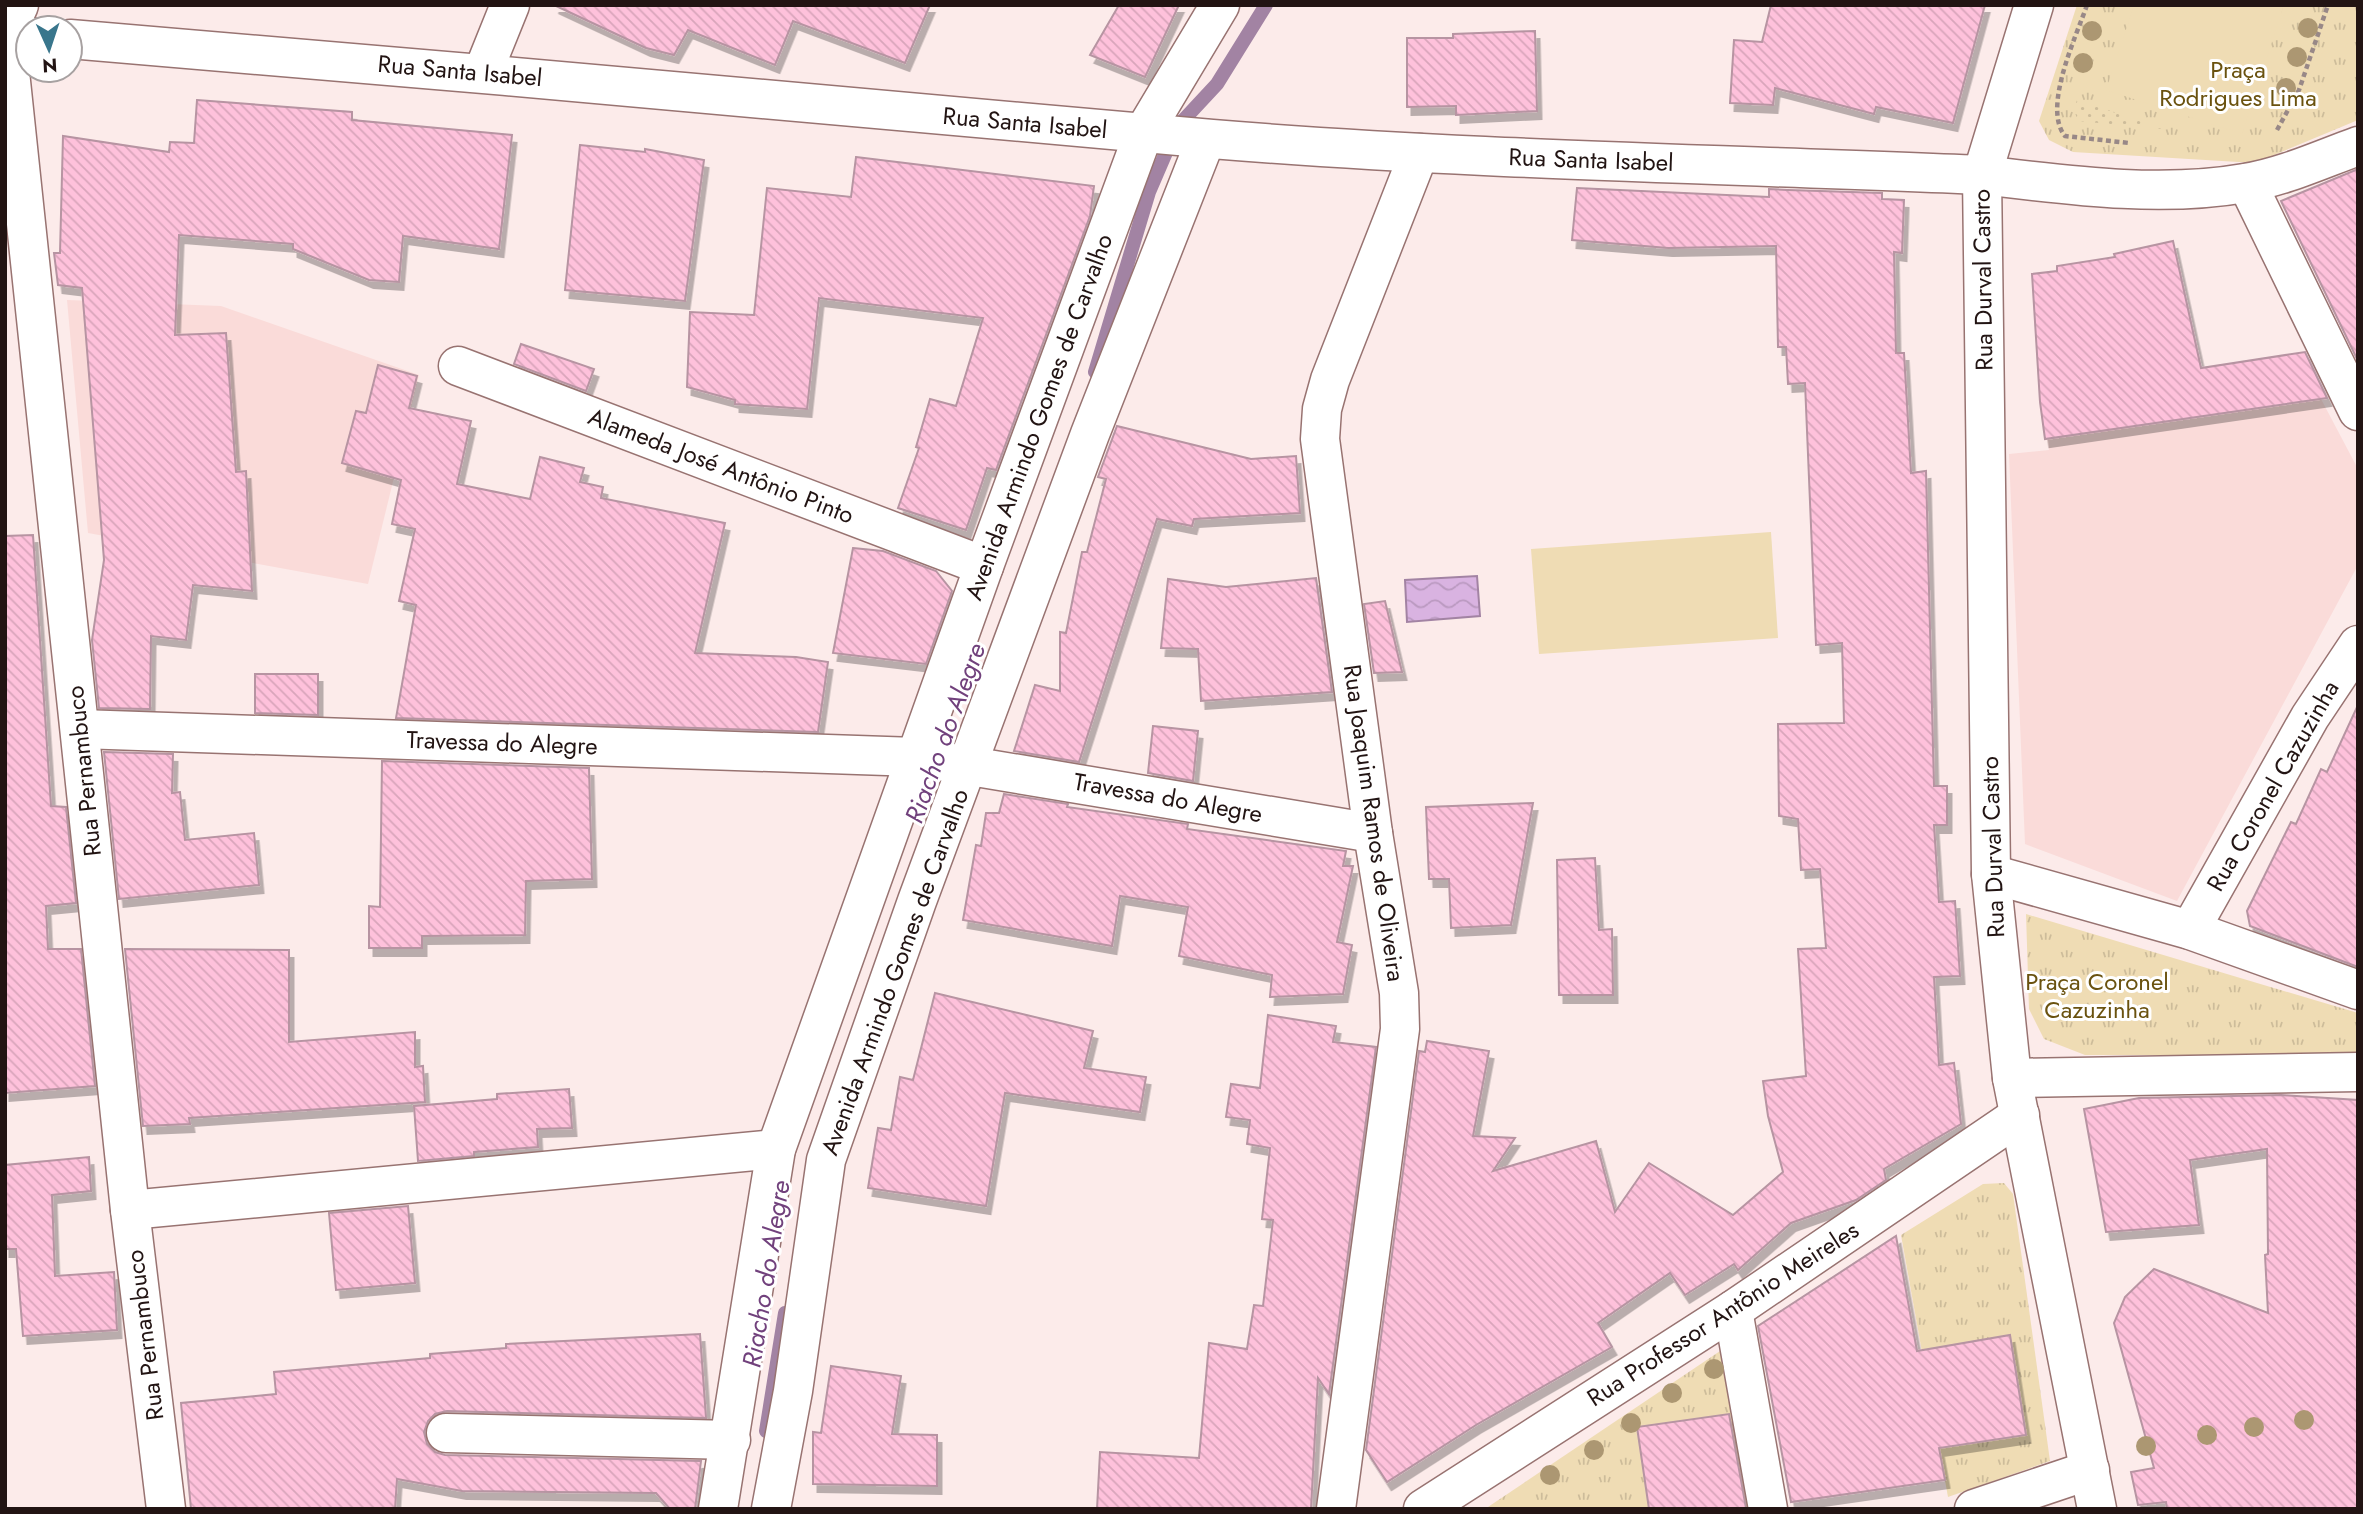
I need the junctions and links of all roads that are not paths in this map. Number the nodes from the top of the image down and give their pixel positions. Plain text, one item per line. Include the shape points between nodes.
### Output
1 (19, 5) edge
2 (510, 5) edge
3 (1220, 5) edge
4 (2034, 5) edge
5 (5, 34) edge
6 (84, 40) edge
7 (483, 72) junction
8 (1144, 132) junction
9 (1203, 138) junction
10 (2358, 146) edge
11 (1419, 153) junction
12 (1982, 175) junction
13 (2247, 183) junction
14 (458, 366) dead end
15 (2358, 411) edge
16 (984, 566) junction
17 (2358, 645) edge
18 (2343, 695) edge
19 (80, 729) junction
20 (920, 757) junction
21 (966, 764) junction
22 (1373, 833) junction
23 (1990, 874) junction
24 (2190, 930) junction
25 (2358, 990) edge
26 (2358, 1072) edge
27 (2012, 1078) junction
28 (2020, 1115) junction
29 (776, 1149) junction
30 (130, 1210) junction
31 (1733, 1310) junction
32 (446, 1433) dead end
33 (731, 1440) junction
34 (2090, 1470) junction
35 (166, 1509) edge
36 (718, 1509) edge
37 (771, 1509) edge
38 (1336, 1509) edge
39 (1423, 1509) edge
40 (1768, 1509) edge
41 (1974, 1509) edge
42 (2097, 1509) edge

1 - 5 street
2 - 7 street
3 - 8 street, Avenida Armindo Gomes de Carvalho
4 - 12 street
5 - 19 street, Rua Pernambuco
6 - 7 street, Rua Santa Isabel
7 - 8 street, Rua Santa Isabel
8 - 9 street, Rua Santa Isabel
8 - 16 street, Avenida Armindo Gomes de Carvalho
9 - 11 street, Rua Santa Isabel
9 - 21 street, Avenida Armindo Gomes de Carvalho
10 - 13 street
11 - 12 street, Rua Santa Isabel
11 - 22 street, Rua Joaquim Ramos de Oliveira via 1322,409 1320,439
12 - 13 street via 2136,187
12 - 23 street, Rua Durval Castro
13 - 15 street
14 - 16 street, Alameda José Antônio Pinto
16 - 20 street, Avenida Armindo Gomes de Carvalho
17 - 18 street, Rua Coronel Cazuzinha
18 - 24 street, Rua Coronel Cazuzinha
19 - 20 street, Travessa do Alegre
19 - 30 street, Rua Pernambuco
20 - 21 street, Travessa do Alegre
20 - 29 street, Avenida Armindo Gomes de Carvalho
21 - 22 street, Travessa do Alegre
21 - 37 street, Avenida Armindo Gomes de Carvalho via 826,1160
22 - 38 street, Rua Joaquim Ramos de Oliveira via 1399,993 1400,1029
23 - 24 street
23 - 27 street, Rua Durval Castro
24 - 25 street
26 - 27 street
27 - 28 street, Rua Durval Castro
28 - 31 street, Rua Professor Antônio Meireles
28 - 34 street, Rua Durval Castro
29 - 30 street
29 - 33 street, Avenida Armindo Gomes de Carvalho
30 - 35 street, Rua Pernambuco
31 - 39 street, Rua Professor Antônio Meireles
31 - 40 street
32 - 33 street
33 - 36 street, Avenida Armindo Gomes de Carvalho
34 - 41 street
34 - 42 street, Rua Durval Castro

